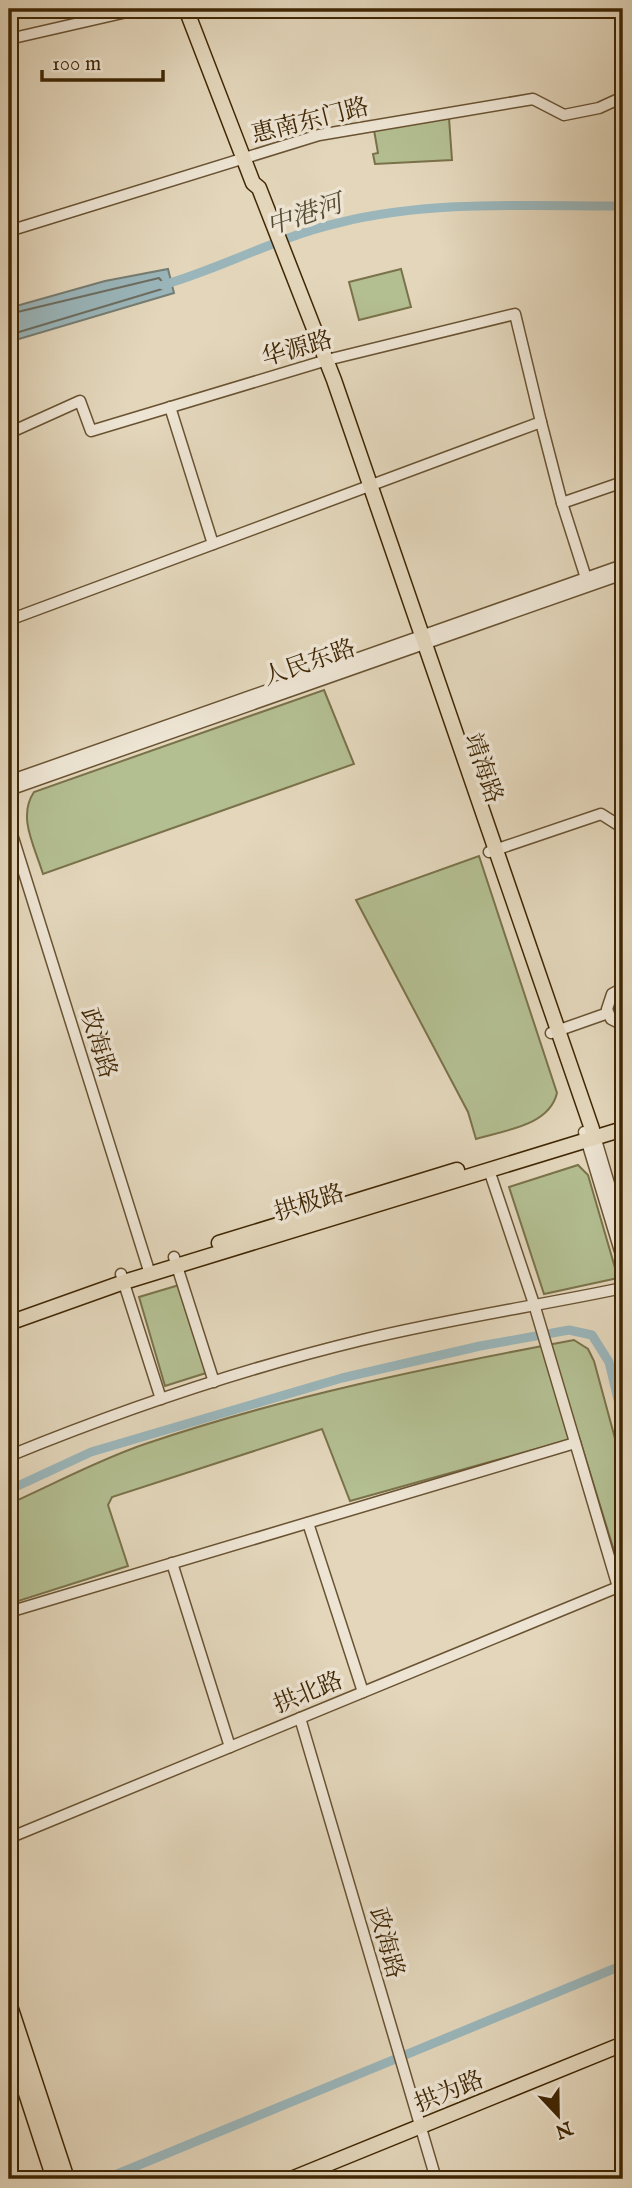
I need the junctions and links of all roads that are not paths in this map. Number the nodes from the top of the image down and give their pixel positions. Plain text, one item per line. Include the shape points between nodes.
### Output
1 (140, 9) edge
2 (186, 9) edge
3 (195, 9) edge
4 (9, 39) edge
5 (623, 97) edge
6 (248, 158) junction
7 (9, 231) edge
8 (323, 361) junction
9 (170, 407) junction
10 (541, 422) junction
11 (9, 433) edge
12 (623, 482) edge
13 (367, 486) junction
14 (562, 503) junction
15 (213, 544) junction
16 (623, 565) edge
17 (623, 574) edge
18 (586, 578) junction
19 (9, 620) edge
20 (421, 641) junction
21 (9, 781) edge
22 (9, 790) edge
23 (9, 824) edge
24 (623, 828) edge
25 (493, 850) junction
26 (623, 988) edge
27 (608, 1013) junction
28 (623, 1025) edge
29 (555, 1032) junction
30 (623, 1120) edge
31 (623, 1129) edge
32 (590, 1135) junction
33 (489, 1170) junction
34 (623, 1231) edge
35 (623, 1261) edge
36 (176, 1262) junction
37 (149, 1270) junction
38 (122, 1278) junction
39 (623, 1288) edge
40 (534, 1304) junction
41 (9, 1313) edge
42 (9, 1323) edge
43 (214, 1382) junction
44 (161, 1399) junction
45 (575, 1443) junction
46 (9, 1456) edge
47 (308, 1523) junction
48 (172, 1563) junction
49 (621, 1586) edge
50 (9, 1612) edge
51 (363, 1692) junction
52 (300, 1718) junction
53 (230, 1747) junction
54 (9, 1838) edge
55 (9, 2003) edge
56 (9, 2041) edge
57 (623, 2044) edge
58 (419, 2127) junction
59 (54, 2179) edge
60 (66, 2179) edge
61 (291, 2179) edge
62 (436, 2179) edge

1 - 4 street
2 - 6 main road, 靖海路
3 - 6 main road, 靖海路
5 - 6 street, 惠南东门路 via 599,108 564,115 533,99 319,135
6 - 7 street, 惠南东门路
6 - 8 main road, 靖海路 via 253,183 302,293 297,303
8 - 9 street, 华源路
8 - 10 street, 华源路 via 514,314
8 - 13 main road, 靖海路
9 - 11 street, 华源路 via 91,430 80,401
9 - 15 street
10 - 13 street
10 - 14 street
12 - 14 street
13 - 15 street
13 - 20 main road, 靖海路
14 - 18 street
15 - 19 street
16 - 18 street, 人民东路
17 - 20 street, 人民东路
18 - 20 street, 人民东路
20 - 21 street, 人民东路
20 - 22 street, 人民东路
20 - 25 main road, 靖海路
23 - 37 street, 政海路
24 - 25 street via 601,814
25 - 29 main road, 靖海路
26 - 27 street via 609,998
27 - 28 street
27 - 29 street
29 - 32 main road, 靖海路
30 - 32 main road, 拱极路
31 - 32 main road, 拱极路
32 - 33 main road, 拱极路
32 - 34 street, 靖海路
32 - 35 street, 靖海路
32 - 36 main road, 拱极路
33 - 36 main road, 拱极路
33 - 40 street
36 - 37 main road, 拱极路
36 - 43 street
37 - 38 main road, 拱极路
38 - 41 main road, 拱极路
38 - 42 main road, 拱极路
38 - 44 street
39 - 40 street
40 - 43 street via 359,1341
40 - 45 street
43 - 44 street
44 - 46 street
45 - 47 street
45 - 49 street
47 - 48 street
47 - 51 street
48 - 50 street
48 - 53 street
49 - 51 street, 拱北路
51 - 52 street, 拱北路
52 - 53 street, 拱北路
52 - 58 street, 政海路
53 - 54 street, 拱北路
55 - 60 main road
56 - 59 main road
57 - 58 main road, 拱为路
58 - 61 main road, 拱为路
58 - 62 street, 政海路

